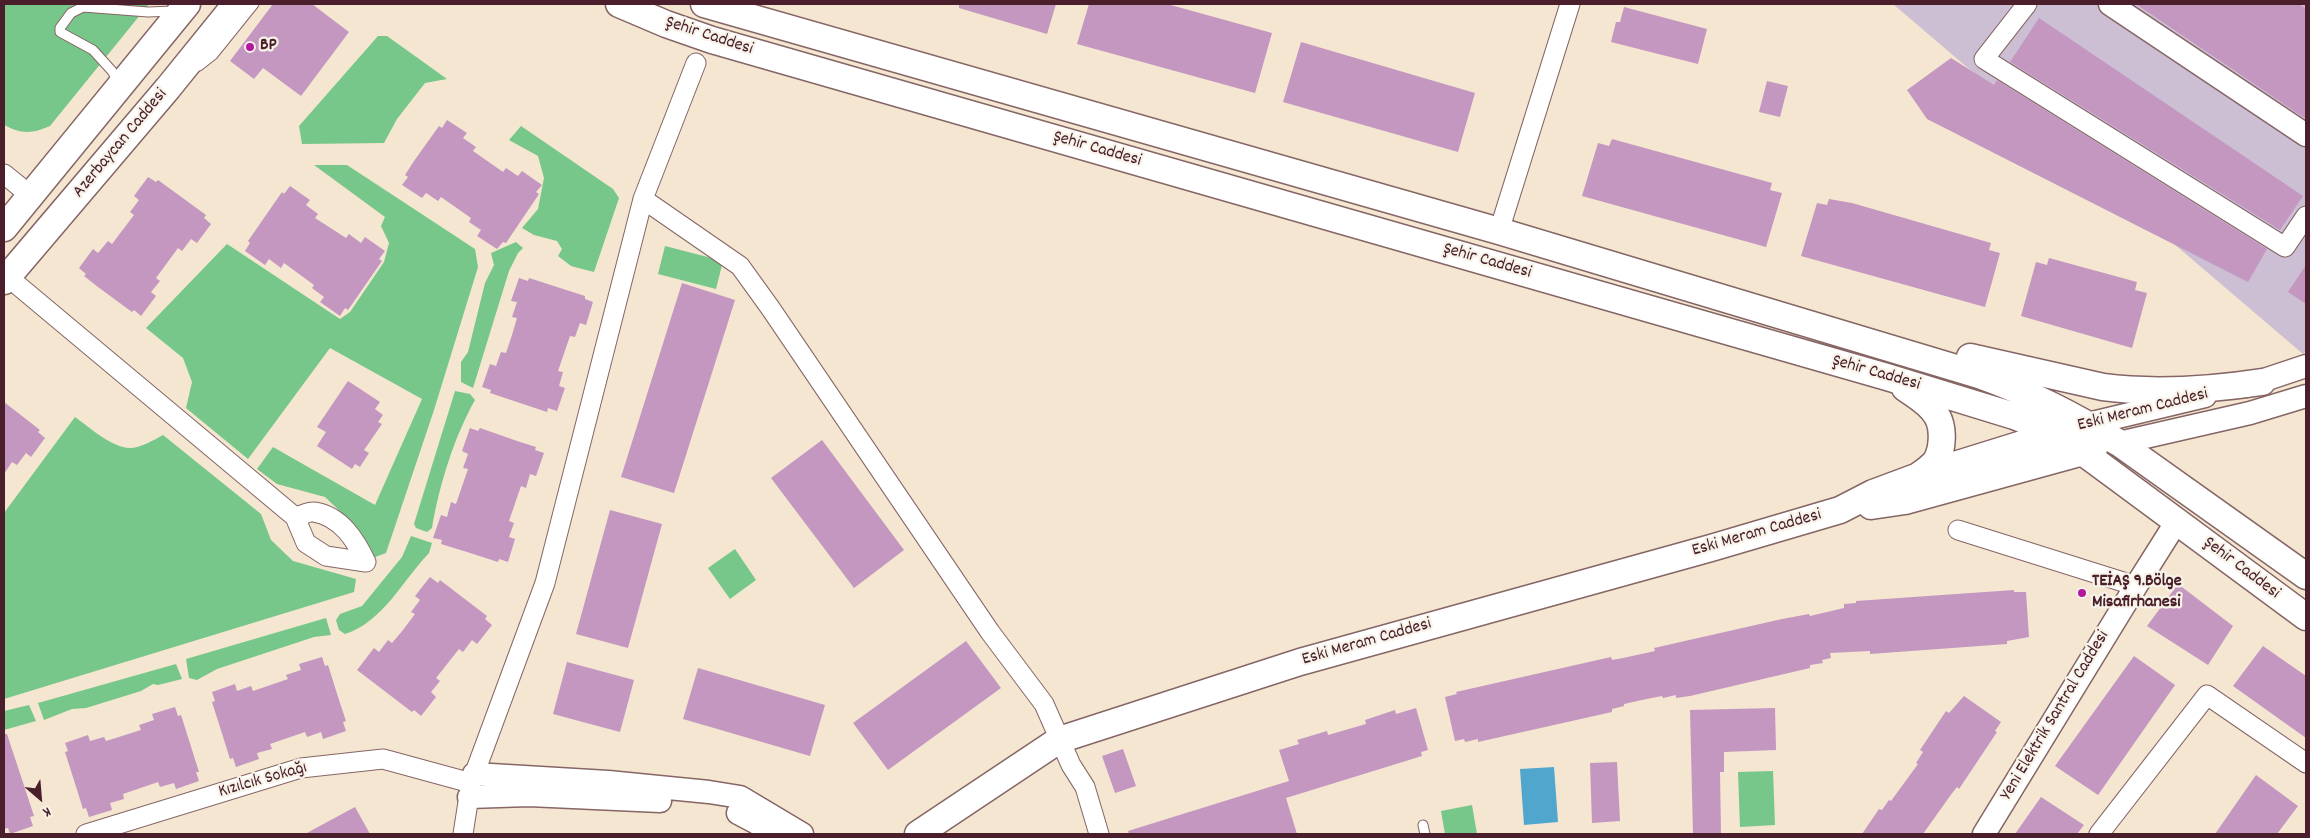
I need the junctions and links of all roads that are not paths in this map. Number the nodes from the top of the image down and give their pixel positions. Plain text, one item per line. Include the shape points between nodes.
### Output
1 (236, 4) edge
2 (254, 4) edge
3 (619, 4) edge
4 (704, 4) edge
5 (1570, 4) edge
6 (2027, 4) edge
7 (2110, 4) edge
8 (184, 7) edge
9 (696, 63) dead end
10 (119, 85) junction
11 (168, 88) junction
12 (2306, 135) edge
13 (4, 174) edge
14 (30, 194) junction
15 (643, 199) junction
16 (2306, 216) edge
17 (4, 228) edge
18 (1499, 231) junction
19 (6, 279) edge
20 (1905, 351) junction
21 (2306, 366) edge
22 (1887, 377) junction
23 (2262, 382) junction
24 (2306, 396) edge
25 (2088, 424) junction
26 (2057, 433) junction
27 (2119, 443) junction
28 (2083, 451) junction
29 (1916, 477) junction
30 (1840, 510) junction
31 (296, 517) dead end
32 (2177, 522) junction
33 (1958, 530) dead end
34 (2306, 576) edge
35 (2136, 586) junction
36 (2306, 617) edge
37 (1059, 740) junction
38 (2306, 763) edge
39 (471, 785) junction
40 (1422, 825) dead end
41 (86, 834) edge
42 (463, 834) edge
43 (769, 834) edge
44 (802, 834) edge
45 (918, 834) edge
46 (1099, 834) edge
47 (1425, 834) edge
48 (1984, 834) edge
49 (2099, 834) edge

1 - 11 main road, Azerbaycan Caddesi
2 - 11 lane via 213,55
3 - 22 main road, Şehir Caddesi via 712,40
4 - 18 main road, Şehir Caddesi
5 - 18 street
6 - 16 street via 1984,59 2284,246
7 - 12 street
8 - 10 main road
8 - 10 lane via 148,12 84,7 72,13 60,32 93,50 112,71
9 - 15 street
10 - 14 main road
11 - 19 main road, Azerbaycan Caddesi
13 - 14 street
14 - 17 main road
15 - 37 street via 740,266 772,308 990,632 1044,704
15 - 39 street via 545,583
18 - 20 main road, Şehir Caddesi
19 - 31 street
20 - 23 main road via 1976,358 2125,390 2192,391
20 - 25 main road, Şehir Caddesi via 2019,389
21 - 23 street, Eski Meram Caddesi
22 - 26 main road, Şehir Caddesi via 2014,416
22 - 29 main road via 1926,403 1938,416 1942,433 1936,461
23 - 25 street, Eski Meram Caddesi
24 - 27 street, Eski Meram Caddesi via 2250,413
25 - 26 main road, Eski Meram Caddesi
25 - 27 main road, Şehir Caddesi
26 - 28 main road, Şehir Caddesi
26 - 29 main road, Eski Meram Caddesi
27 - 28 main road, Eski Meram Caddesi
27 - 34 main road, Şehir Caddesi
28 - 30 main road, Eski Meram Caddesi via 1905,501
28 - 32 main road, Şehir Caddesi
29 - 30 main road, Eski Meram Caddesi
30 - 37 main road, Eski Meram Caddesi via 1300,662
32 - 35 street, Yeni Elektrik Santral Caddesi
32 - 36 main road, Şehir Caddesi
33 - 35 street
35 - 48 street, Yeni Elektrik Santral Caddesi
37 - 45 main road, Eski Meram Caddesi
37 - 46 street via 1085,787
38 - 49 street via 2206,695
39 - 41 street, Kızılcık Sokağı via 383,759 300,768
39 - 42 street
39 - 43 street via 528,795 691,802 728,808 757,823
39 - 44 street via 608,782 708,792 740,797
40 - 47 lane

